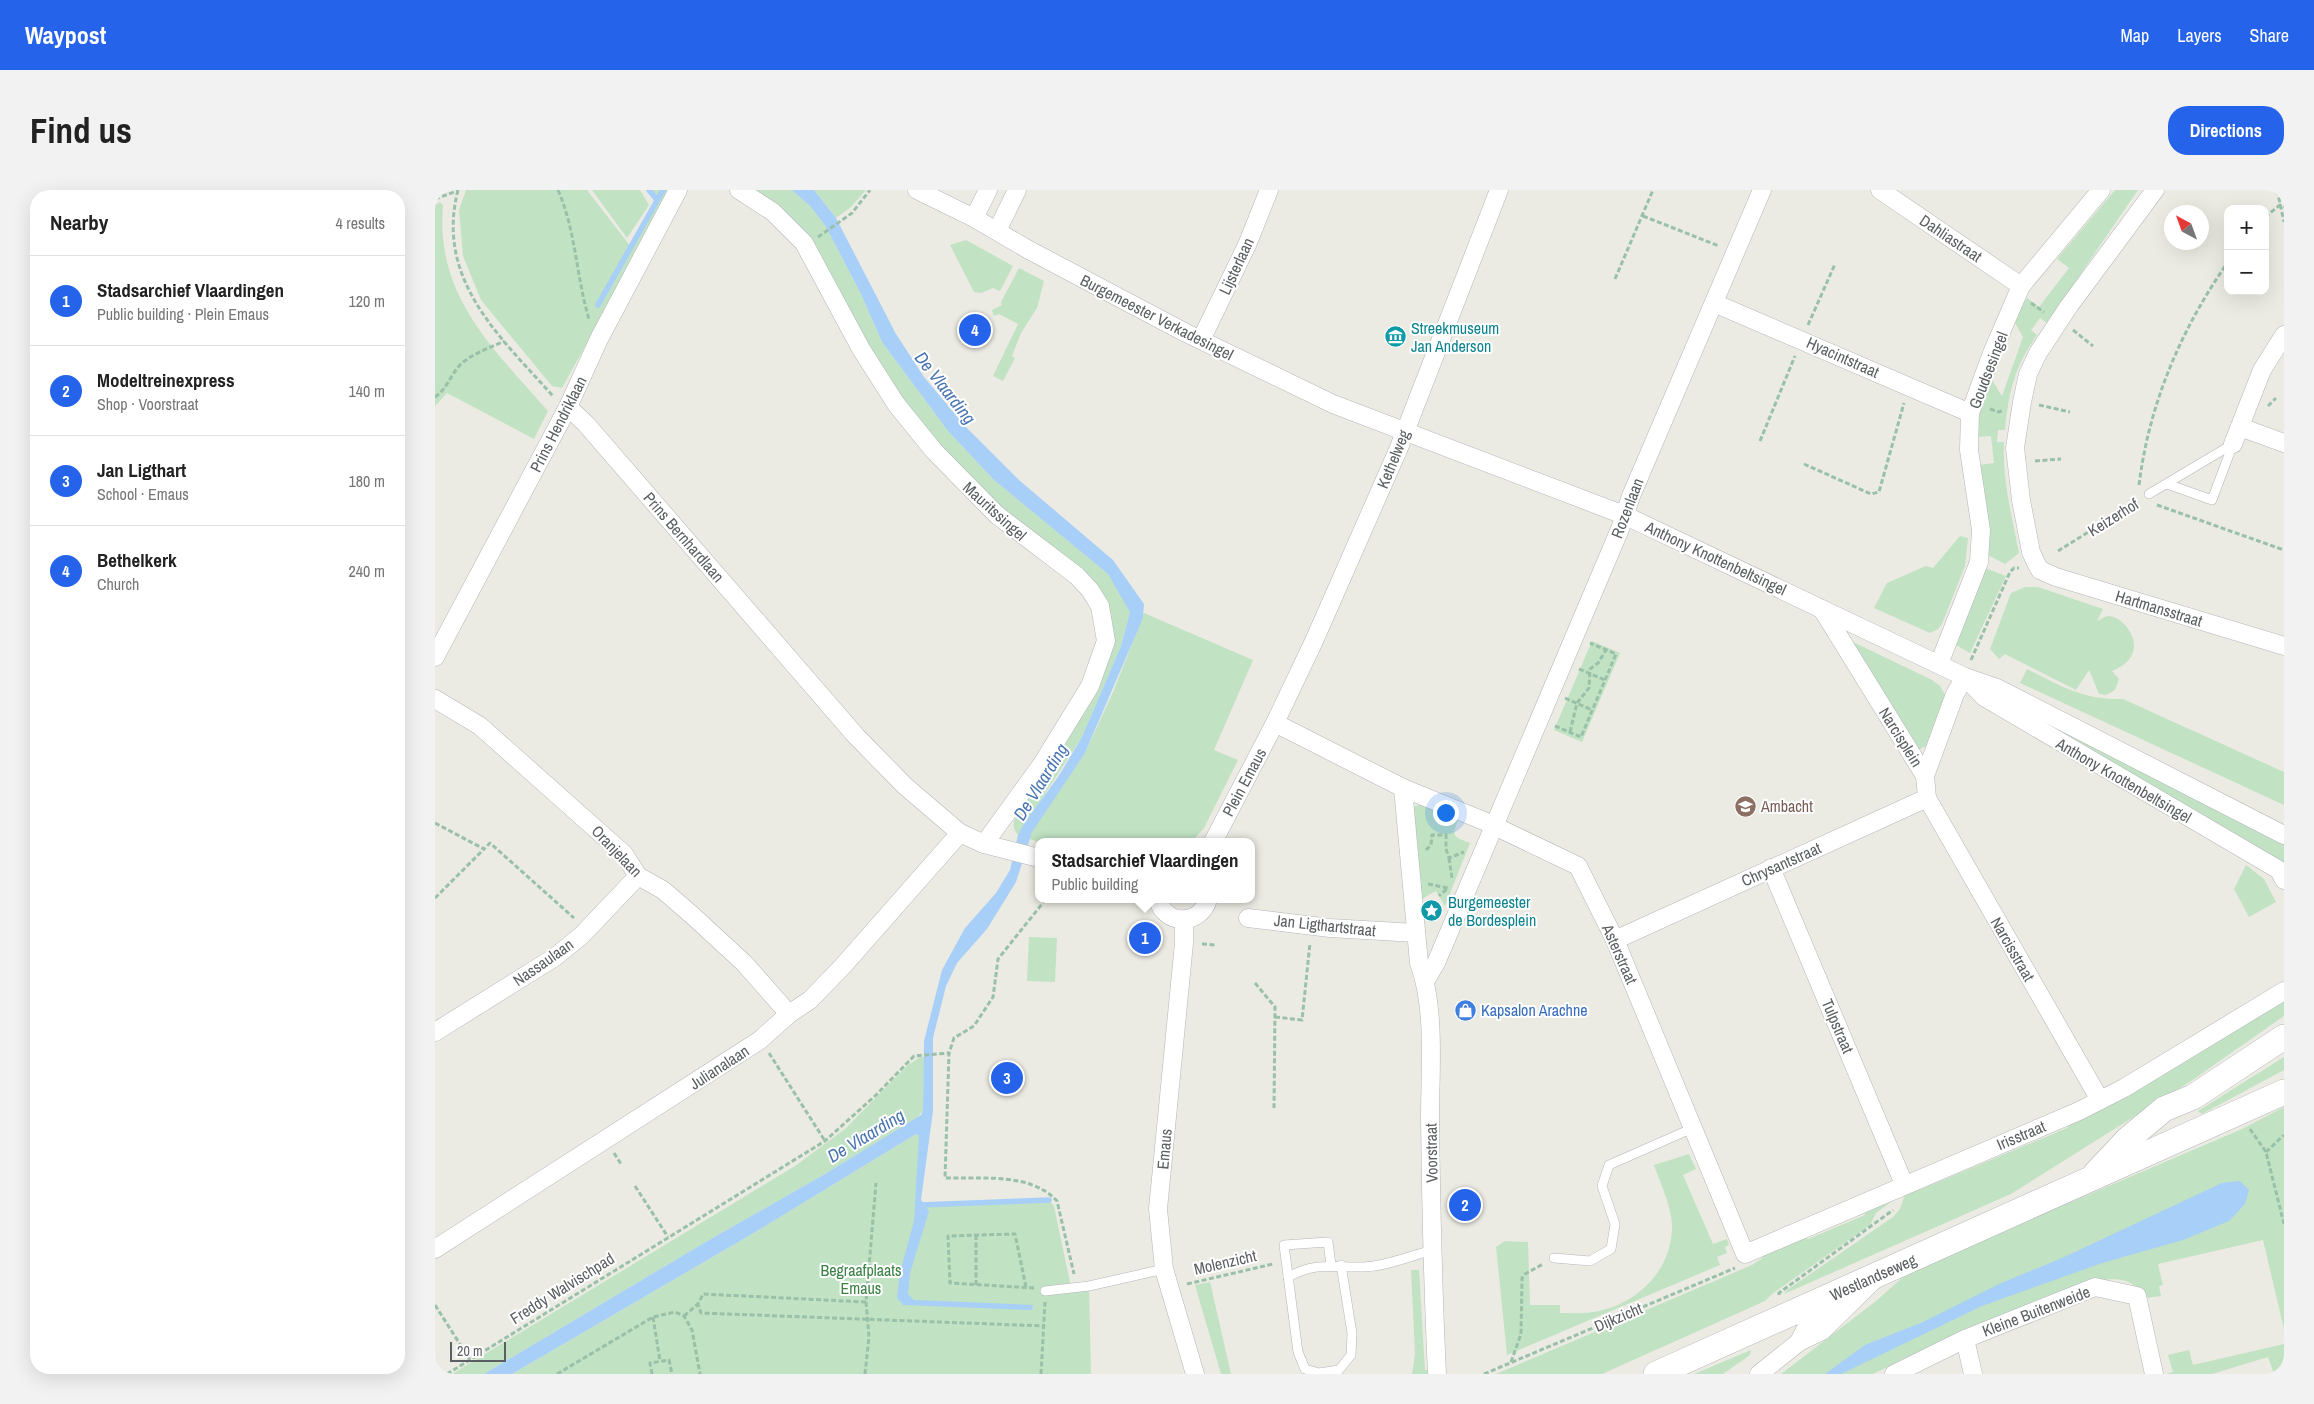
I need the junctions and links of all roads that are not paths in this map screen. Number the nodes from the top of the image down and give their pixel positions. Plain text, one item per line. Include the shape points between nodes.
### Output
1 (678, 190) edge
2 (739, 190) edge
3 (917, 190) edge
4 (988, 190) edge
5 (1017, 190) edge
6 (1269, 190) edge
7 (1499, 190) edge
8 (1762, 190) edge
9 (1880, 190) edge
10 (2101, 190) edge
11 (2155, 190) edge
12 (974, 218) junction
13 (997, 231) junction
14 (2020, 290) junction
15 (1714, 302) junction
16 (2284, 335) edge
17 (1201, 340) junction
18 (568, 407) junction
19 (1972, 408) junction
20 (2240, 427) junction
21 (1404, 432) junction
22 (2284, 443) edge
23 (2233, 444) junction
24 (2167, 484) junction
25 (2146, 497) road end
26 (1624, 515) junction
27 (1820, 607) junction
28 (2284, 646) edge
29 (435, 657) edge
30 (1939, 664) junction
31 (1965, 677) junction
32 (435, 699) edge
33 (1275, 723) junction
34 (1925, 776) junction
35 (1403, 788) junction
36 (1927, 798) junction
37 (1495, 826) junction
38 (960, 833) junction
39 (2284, 835) edge
40 (1215, 838) edge
41 (984, 844) junction
42 (1035, 857) edge
43 (1771, 868) junction
44 (638, 876) junction
45 (2284, 880) edge
46 (1160, 903) edge
47 (1207, 903) edge
48 (1248, 918) dead end
49 (1184, 920) junction
50 (1417, 936) junction
51 (1615, 940) junction
52 (1445, 944) junction
53 (1426, 980) junction
54 (2284, 991) edge
55 (789, 1014) junction
56 (435, 1032) edge
57 (2284, 1037) edge
58 (2284, 1092) edge
59 (2193, 1097) junction
60 (2100, 1100) junction
61 (1693, 1128) junction
62 (2143, 1156) junction
63 (2089, 1180) junction
64 (1904, 1184) junction
65 (435, 1249) edge
66 (1432, 1250) junction
67 (1745, 1254) joint
68 (1554, 1258) road end
69 (1331, 1265) junction
70 (1341, 1265) junction
71 (1164, 1269) junction
72 (1880, 1274) junction
73 (1288, 1278) junction
74 (1045, 1290) road end
75 (1834, 1294) junction
76 (1965, 1339) junction
77 (1799, 1342) junction
78 (1195, 1374) edge
79 (1437, 1374) edge
80 (1656, 1374) edge
81 (1759, 1374) edge
82 (1894, 1374) edge
83 (1973, 1374) edge
84 (2155, 1374) edge

1 - 18 street, Prins Hendriklaan via 599,339
2 - 41 street, Mauritssingel via 773,212 804,243 874,370 896,404 944,463 997,515 1077,576 1101,606 1106,641 1090,686 1051,749
3 - 12 street, Burgemeester Verkadesingel
4 - 12 street
5 - 13 street
6 - 17 street, Lijsterlaan via 1247,245
7 - 21 street, Kethelweg
8 - 15 street, Rozenlaan
9 - 14 street, Dahliastraat
10 - 14 street, Goudsesingel
11 - 28 street, Hartmansstraat via 2060,322 2032,367 2022,402 2015,448 2031,552 2040,570 2056,577
12 - 13 street, Burgemeester Verkadesingel
13 - 17 street, Burgemeester Verkadesingel
14 - 19 street, Goudsesingel
15 - 19 street, Hyacintstraat via 1908,386
15 - 26 street, Rozenlaan
16 - 20 street via 2262,370
17 - 21 street, Burgemeester Verkadesingel via 1333,404
18 - 29 street, Prins Hendriklaan
18 - 38 street, Prins Bernhardlaan via 587,424 857,736 905,786
19 - 30 street, Goudsesingel via 1969,450 1981,530 1979,562
20 - 22 street
20 - 23 street
21 - 26 street, Anthony Knottenbeltsingel
21 - 33 street, Kethelweg
23 - 24 lane, Keizerhof
23 - 24 lane via 2212,500
24 - 25 lane, Keizerhof
26 - 27 street, Anthony Knottenbeltsingel
26 - 37 street, Rozenlaan
27 - 30 street, Anthony Knottenbeltsingel
27 - 34 street, Narcisplein
30 - 31 street, Anthony Knottenbeltsingel
31 - 34 street, Narcisplein via 1955,694
31 - 39 street, Anthony Knottenbeltsingel via 1997,688
31 - 45 street, Anthony Knottenbeltsingel via 1984,697 2279,870
32 - 44 street, Oranjelaan via 467,716 493,737 624,854
33 - 35 street
33 - 40 street, Plein Emaus
34 - 36 street
35 - 37 street
35 - 50 street
36 - 43 street, Chrysantstraat
36 - 60 street, Narcisstraat
37 - 51 street, Asterstraat via 1579,866
37 - 52 street
38 - 41 street, Prins Bernhardlaan
38 - 55 street, Julianalaan via 842,967 810,1000
41 - 42 street
43 - 51 street, Chrysantstraat
43 - 64 street, Tulpstraat
44 - 55 street, Oranjelaan via 663,890 744,963
44 - 56 street, Nassaulaan via 587,930 555,957
46 - 49 street via 1169,916
47 - 49 street via 1197,916
48 - 50 street, Jan Ligthartstraat
49 - 71 street, Emaus via 1158,1209
50 - 52 street
50 - 53 street, Voorstraat via 1419,963
51 - 61 street, Asterstraat
52 - 53 street
53 - 66 street, Voorstraat
54 - 60 street, Irisstraat
55 - 65 street, Julianalaan via 760,1040
57 - 59 main road, Westlandseweg
58 - 62 main road, Westlandseweg
59 - 62 main road, Westlandseweg
59 - 63 main road, Westlandseweg via 2164,1109 2128,1139
60 - 64 street, Irisstraat
61 - 67 street, Asterstraat
61 - 68 lane via 1609,1165 1602,1186 1615,1224 1611,1250 1590,1261
62 - 63 main road, Westlandseweg
63 - 72 main road, Westlandseweg
64 - 67 street, Irisstraat
66 - 70 lane via 1365,1267
66 - 79 street, Voorstraat
69 - 70 lane
69 - 73 lane via 1303,1269
69 - 73 lane via 1328,1242 1284,1246
70 - 73 lane via 1352,1333 1351,1355 1339,1370 1319,1373 1305,1370 1298,1352
71 - 74 lane via 1077,1287
71 - 78 street, Emaus
72 - 75 main road, Westlandseweg
72 - 77 street via 1821,1331
75 - 77 street via 1810,1320
75 - 80 main road, Westlandseweg
76 - 82 street, Kleine Buitenweide
76 - 83 street
76 - 84 street, Kleine Buitenweide via 2095,1287 2137,1296
77 - 81 street

